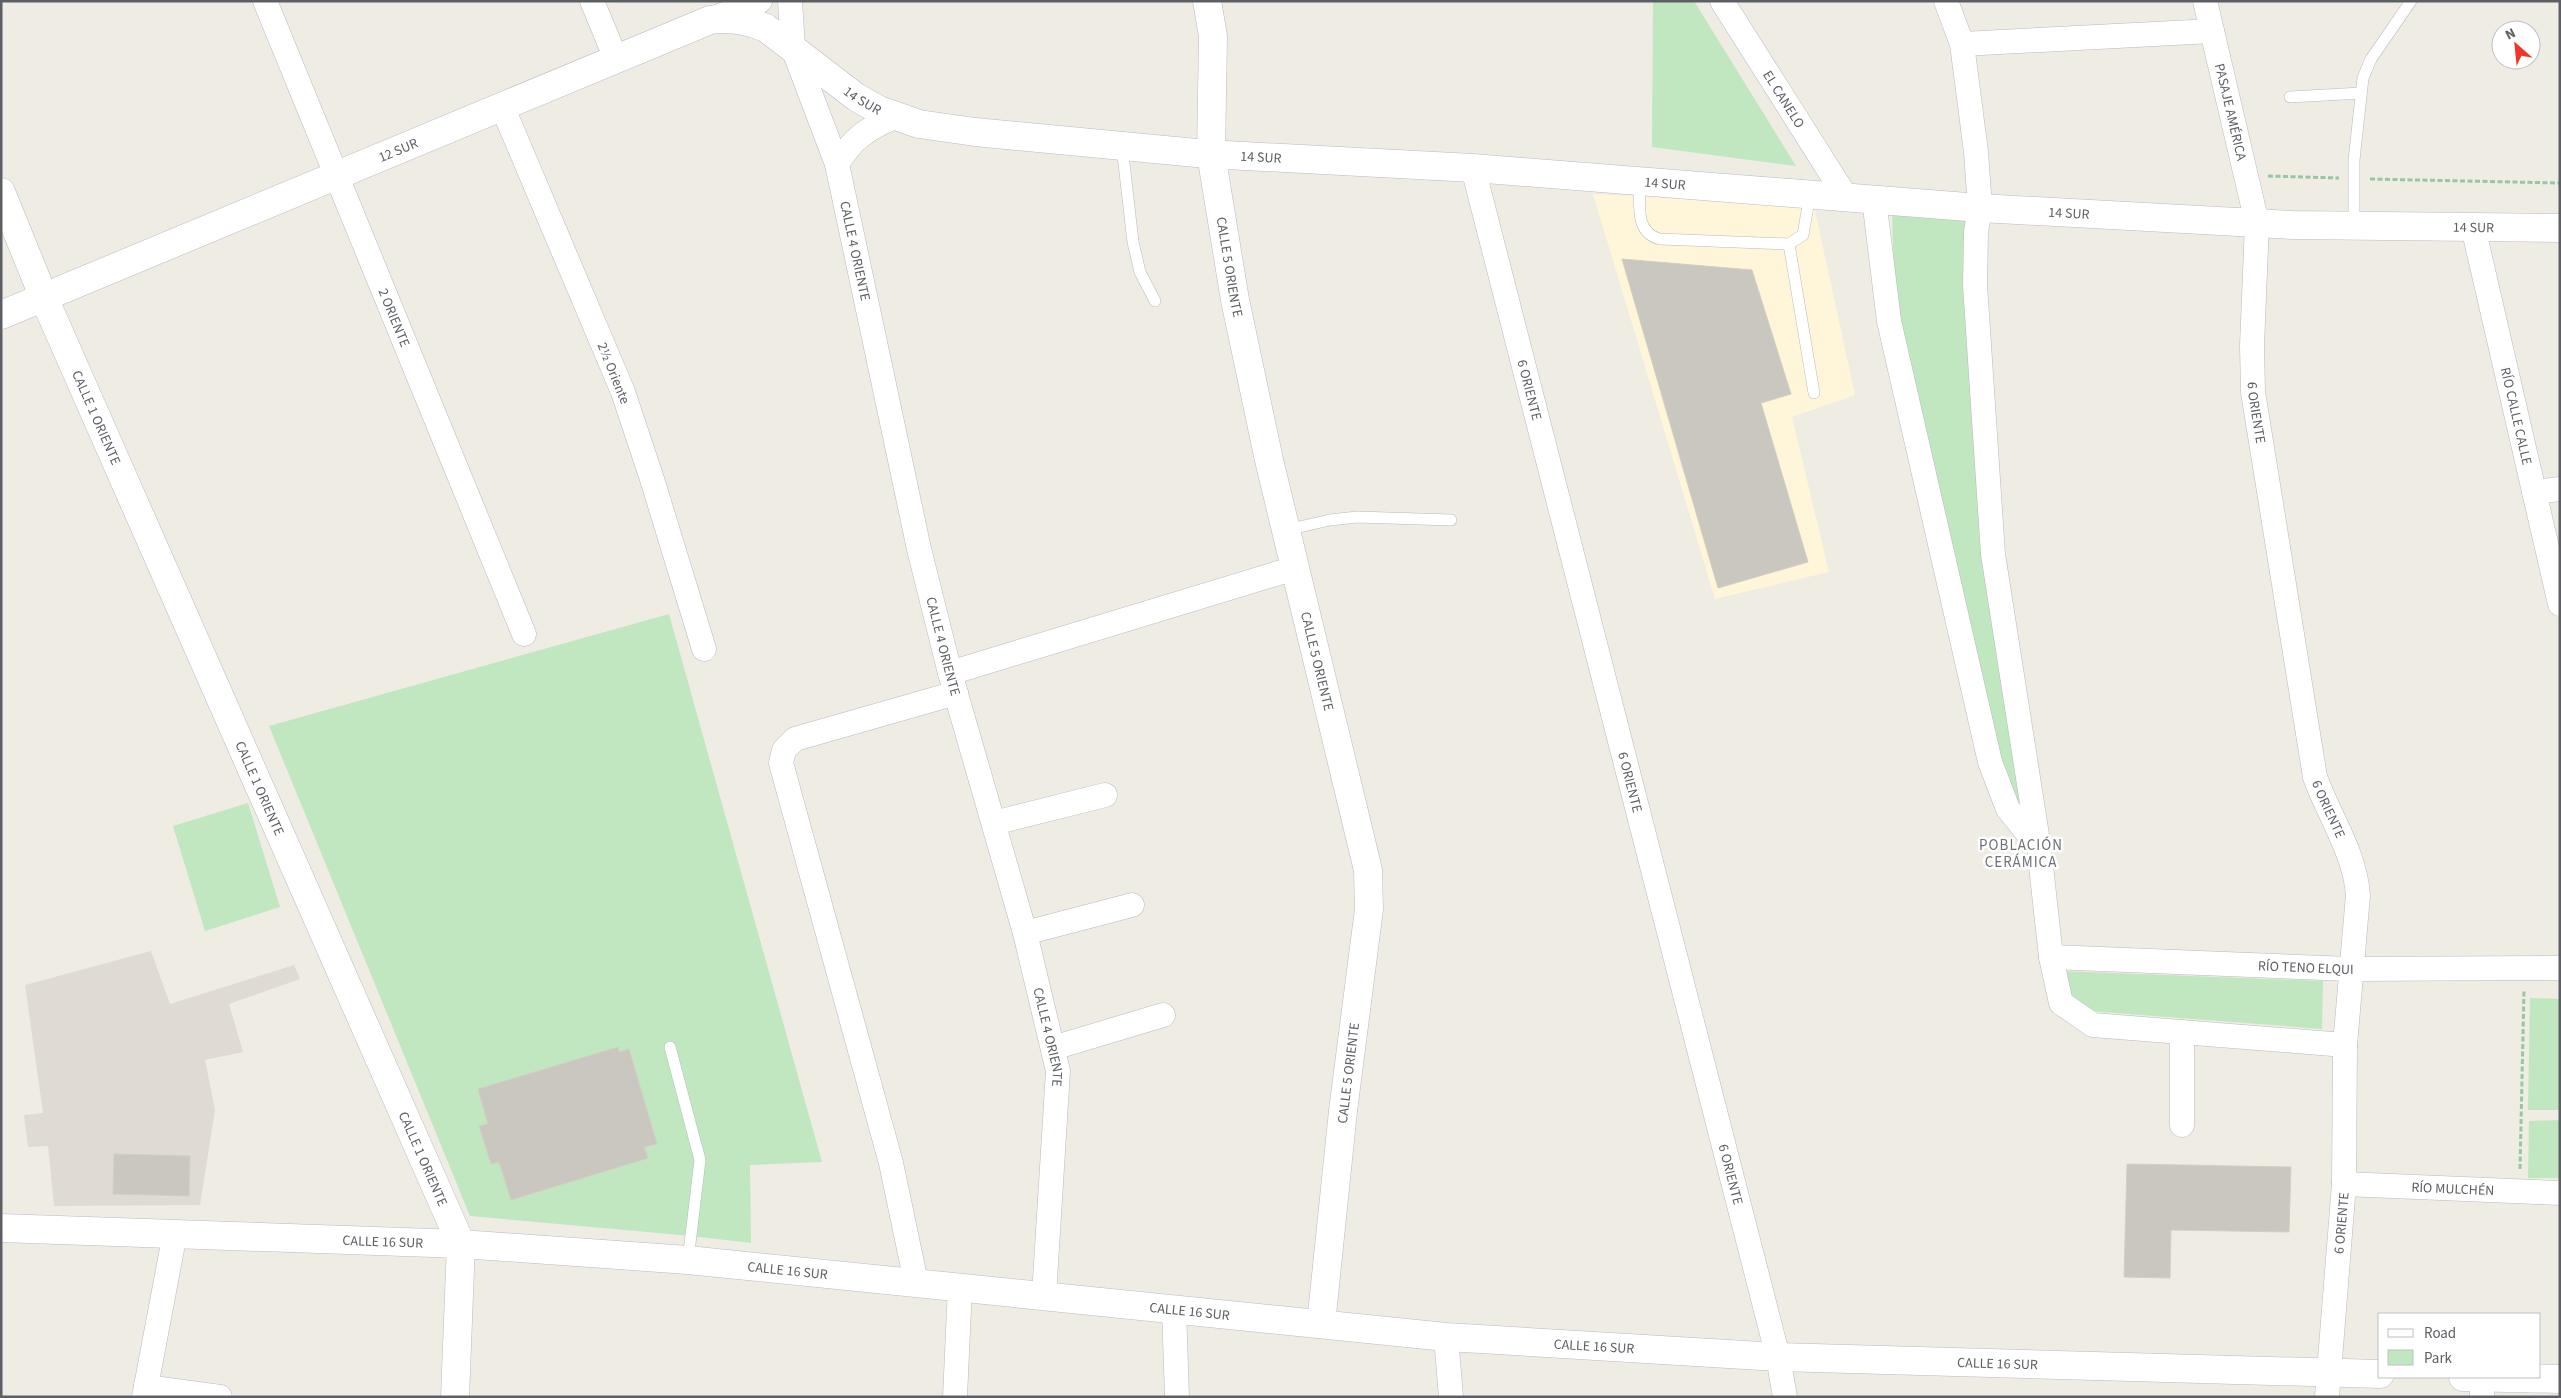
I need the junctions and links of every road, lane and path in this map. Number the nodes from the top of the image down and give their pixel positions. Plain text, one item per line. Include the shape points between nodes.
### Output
1 (265, 1) edge
2 (592, 1) edge
3 (760, 1) edge
4 (790, 1) edge
5 (1206, 1) edge
6 (1722, 1) edge
7 (1946, 1) edge
8 (2205, 1) edge
9 (2411, 1) edge
10 (710, 20) junction
11 (2212, 31) junction
12 (1962, 44) junction
13 (793, 48) junction
14 (616, 59) junction
15 (2361, 93) junction
16 (2290, 97) dead end
17 (502, 106) junction
18 (896, 116) junction
19 (1122, 146) junction
20 (1211, 154) junction
21 (836, 164) junction
22 (1473, 168) junction
23 (2247, 175) junction
24 (337, 176) junction
25 (2354, 178) junction
26 (1640, 181) junction
27 (2560, 183) edge
28 (1, 192) edge
29 (1810, 194) junction
30 (1846, 197) junction
31 (1874, 199) junction
32 (1980, 208) junction
33 (2257, 223) junction
34 (2354, 225) junction
35 (2474, 227) junction
36 (2560, 228) edge
37 (1789, 244) junction
38 (44, 298) junction
39 (1155, 301) dead end
40 (1, 315) edge
41 (1814, 393) dead end
42 (2560, 490) edge
43 (2534, 492) junction
44 (1451, 520) dead end
45 (1286, 530) junction
46 (1296, 568) junction
47 (2560, 604) edge
48 (524, 634) dead end
49 (704, 649) dead end
50 (953, 683) junction
51 (1105, 795) dead end
52 (994, 823) junction
53 (2039, 848) junction
54 (1132, 905) dead end
55 (1025, 933) junction
56 (2051, 957) junction
57 (2560, 968) edge
58 (2350, 969) junction
59 (2525, 970) junction
60 (1163, 1015) dead end
61 (2182, 1032) junction
62 (2345, 1045) junction
63 (670, 1047) dead end
64 (1053, 1048) junction
65 (2182, 1125) dead end
66 (2344, 1184) junction
67 (2519, 1192) junction
68 (2560, 1193) edge
69 (1, 1228) edge
70 (175, 1233) junction
71 (461, 1244) junction
72 (688, 1260) junction
73 (916, 1282) junction
74 (960, 1287) junction
75 (1044, 1296) junction
76 (1174, 1309) junction
77 (1321, 1324) junction
78 (1446, 1337) junction
79 (1778, 1357) junction
80 (2378, 1374) edge
81 (2482, 1378) edge
82 (2521, 1378) edge
83 (2560, 1379) edge
84 (2328, 1385) edge
85 (145, 1392) edge
86 (220, 1397) edge
87 (455, 1397) edge
88 (955, 1397) edge
89 (1177, 1397) edge
90 (1452, 1397) edge
91 (1785, 1397) edge
92 (2482, 1397) edge

1 - 24 street, 2 ORIENTE
2 - 14 street
3 - 10 street
4 - 13 street, CALLE 4 ORIENTE
5 - 20 main road, CALLE 5 ORIENTE via 1213,36
6 - 30 street, EL CANELO
7 - 12 street
8 - 11 street, PASAJE AMÉRICA
9 - 15 lane via 2372,59 2363,78
10 - 13 main road, 12 SUR via 723,18 751,22 766,28
10 - 14 main road, 12 SUR
11 - 12 street
11 - 23 street, PASAJE AMÉRICA
12 - 32 street
13 - 18 main road, 14 SUR via 856,97
13 - 21 street, CALLE 4 ORIENTE
14 - 17 main road, 12 SUR
15 - 16 lane
15 - 25 lane
17 - 24 main road, 12 SUR
17 - 49 street, 2½ Oriente via 623,392
18 - 19 main road, 14 SUR via 919,124 975,132
18 - 21 street via 860,134
19 - 20 main road, 14 SUR
19 - 39 lane via 1133,242 1140,272
20 - 22 main road, 14 SUR
20 - 45 main road, CALLE 5 ORIENTE via 1235,300
21 - 50 street, CALLE 4 ORIENTE via 919,549
22 - 26 main road, 14 SUR
22 - 79 street, 6 ORIENTE
23 - 25 path
23 - 33 street, PASAJE AMÉRICA
24 - 38 main road, 12 SUR
24 - 48 street, 2 ORIENTE
25 - 27 path
25 - 34 lane
26 - 29 main road, 14 SUR
26 - 37 lane via 1641,222 1643,229 1652,237
28 - 38 main road, CALLE 1 ORIENTE
29 - 30 main road, 14 SUR
29 - 37 lane via 1803,235
30 - 31 main road, 14 SUR
31 - 32 main road, 14 SUR
31 - 53 street via 1889,321 1990,762 2008,808
32 - 33 main road, 14 SUR
32 - 53 street via 1975,285 1993,554
33 - 34 main road, 14 SUR
33 - 58 street, 6 ORIENTE via 2253,392 2315,777 2357,880
34 - 35 main road, 14 SUR
35 - 36 main road, 14 SUR
35 - 43 street, RÍO CALLE CALLE
37 - 41 lane
38 - 40 main road, 12 SUR
38 - 71 main road, CALLE 1 ORIENTE
42 - 43 street
43 - 47 street, RÍO CALLE CALLE
44 - 45 lane via 1357,517
45 - 46 main road, CALLE 5 ORIENTE
46 - 50 street
46 - 77 main road, CALLE 5 ORIENTE via 1368,870 1370,891
50 - 52 street, CALLE 4 ORIENTE
50 - 73 street via 802,736 789,744 780,763 891,1163
51 - 52 street
52 - 55 street, CALLE 4 ORIENTE
53 - 56 street
54 - 55 street
55 - 64 street, CALLE 4 ORIENTE
56 - 58 street, RÍO TENO ELQUI
56 - 61 street via 2061,1003 2093,1025
57 - 59 street, RÍO TENO ELQUI
58 - 59 street, RÍO TENO ELQUI
58 - 62 street, 6 ORIENTE
59 - 67 path
60 - 64 street
61 - 62 street
61 - 65 street
62 - 66 street, 6 ORIENTE
63 - 72 lane via 700,1160
64 - 75 street, CALLE 4 ORIENTE via 1058,1071
66 - 67 street, RÍO MULCHÉN
66 - 84 street, 6 ORIENTE
67 - 68 street, RÍO MULCHÉN
69 - 70 main road, CALLE 16 SUR
70 - 71 main road, CALLE 16 SUR
70 - 85 street
71 - 72 main road, CALLE 16 SUR
71 - 87 main road, CALLE 1 ORIENTE
72 - 73 main road, CALLE 16 SUR
73 - 74 main road, CALLE 16 SUR
74 - 75 main road, CALLE 16 SUR
74 - 88 street
75 - 76 main road, CALLE 16 SUR
76 - 77 main road, CALLE 16 SUR
76 - 89 street
77 - 78 main road, CALLE 16 SUR
78 - 79 main road, CALLE 16 SUR
78 - 90 street
79 - 84 main road, CALLE 16 SUR
79 - 91 street, 6 ORIENTE
80 - 84 main road, CALLE 16 SUR
81 - 92 street
82 - 83 main road
85 - 86 street

